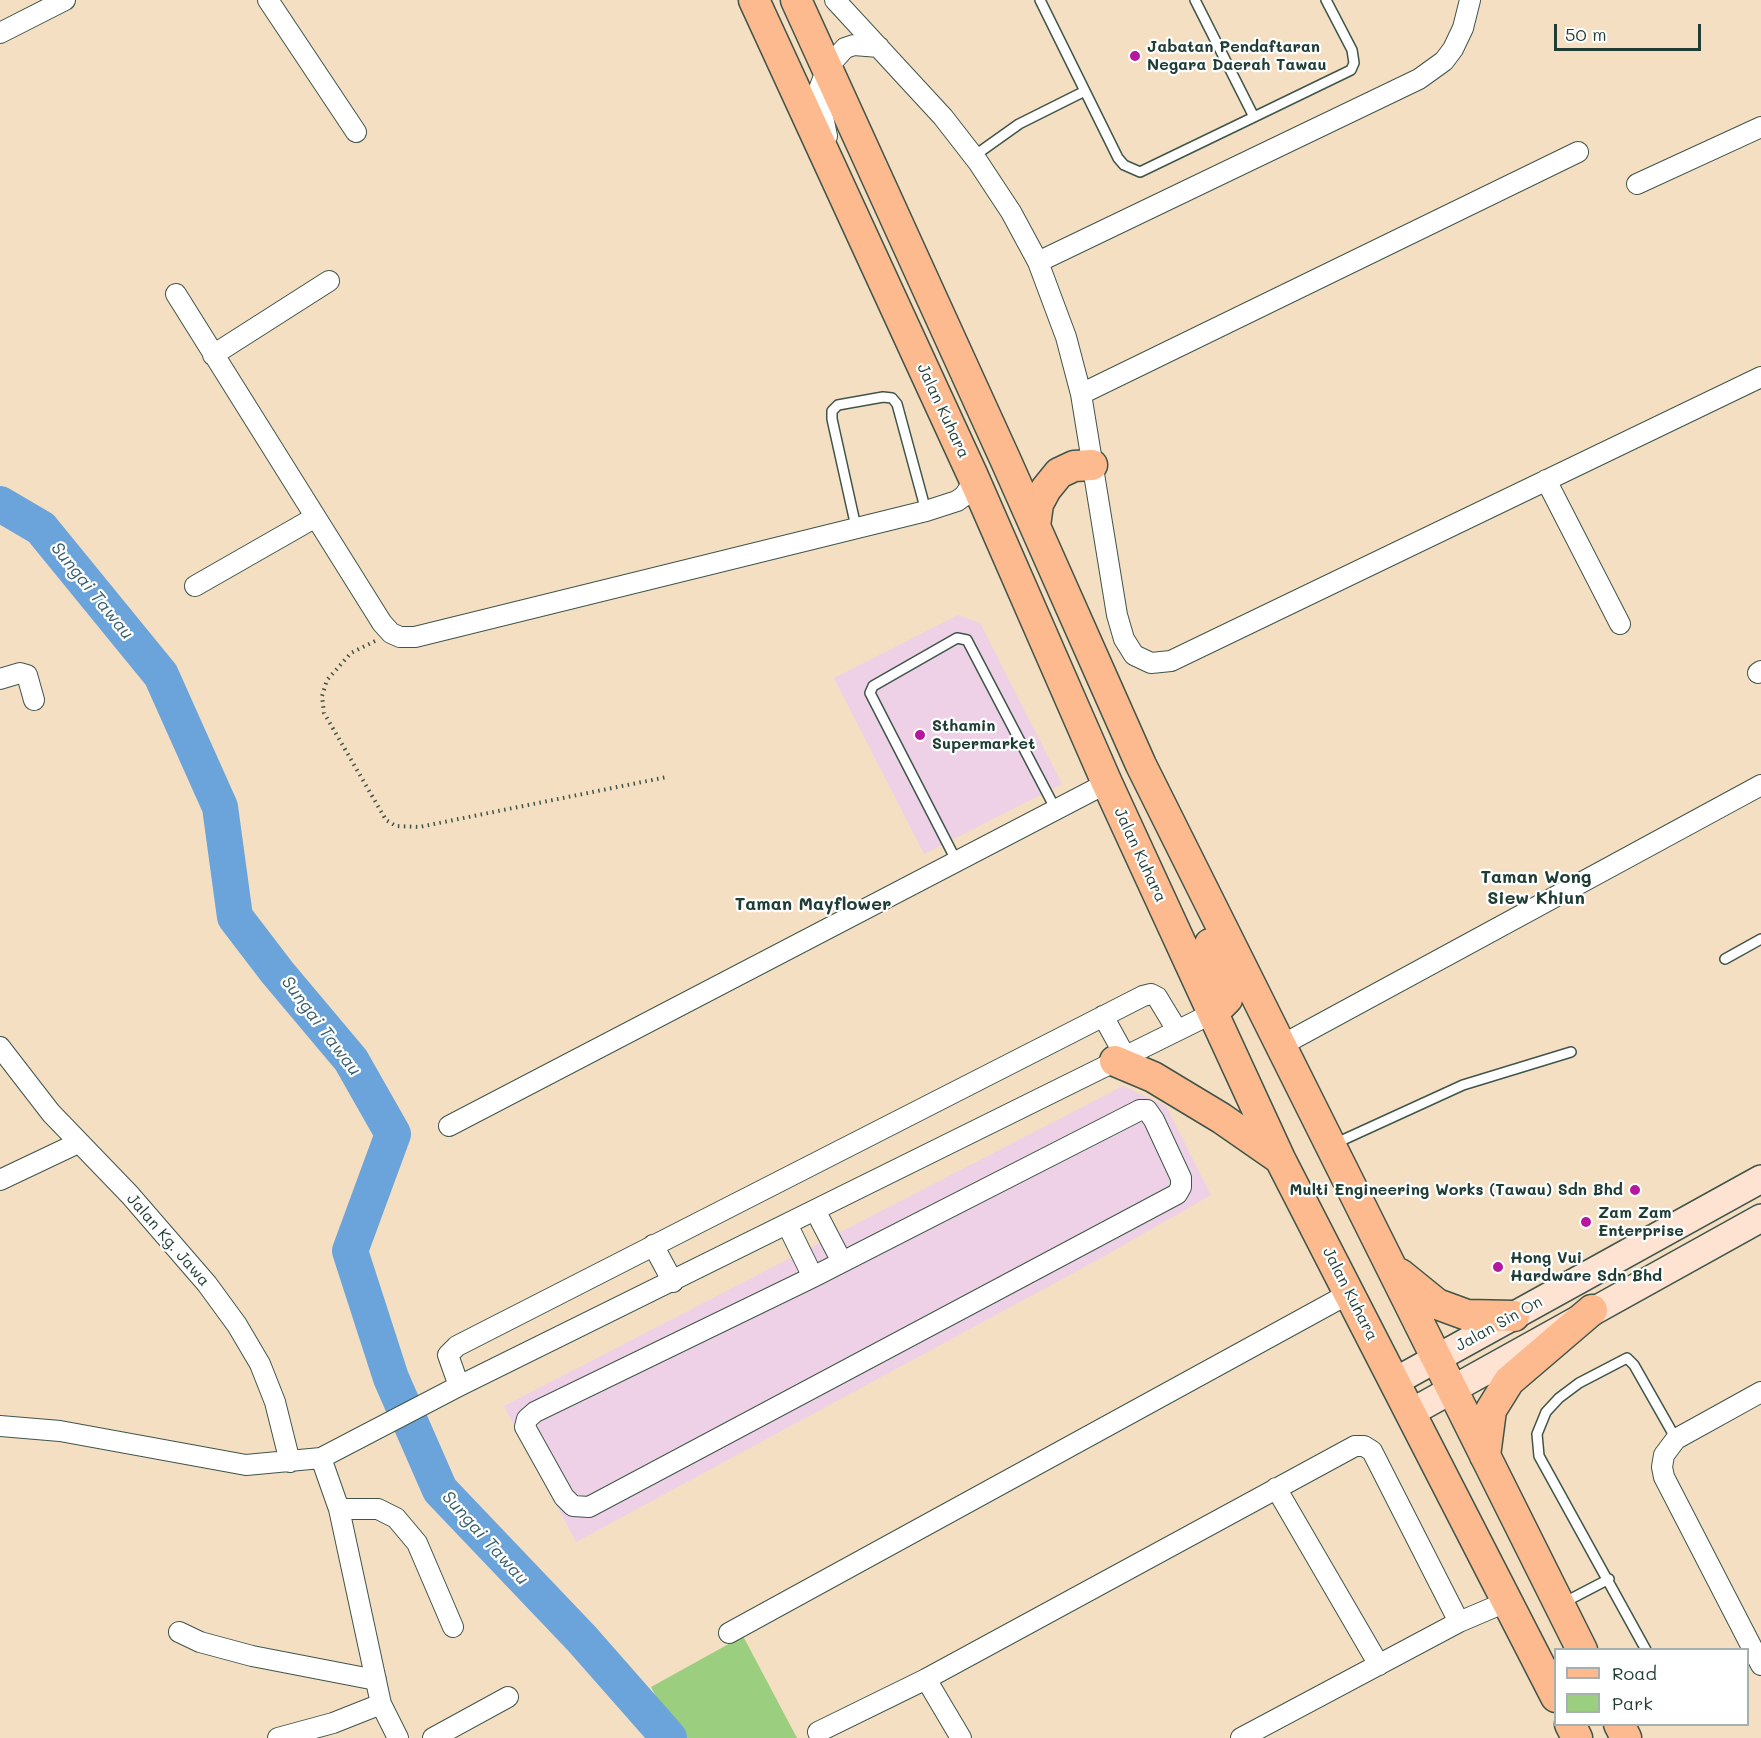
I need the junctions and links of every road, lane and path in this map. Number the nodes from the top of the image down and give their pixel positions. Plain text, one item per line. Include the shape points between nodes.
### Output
1 (65, 0) edge
2 (268, 0) edge
3 (754, 0) edge
4 (796, 0) edge
5 (835, 0) edge
6 (1040, 0) edge
7 (1195, 0) edge
8 (1326, 0) edge
9 (1470, 0) edge
10 (0, 33) edge
11 (879, 47) junction
12 (827, 68) junction
13 (1085, 91) junction
14 (1254, 117) junction
15 (1761, 127) edge
16 (356, 132) dead end
17 (1578, 152) dead end
18 (974, 156) junction
19 (835, 174) junction
20 (1637, 184) dead end
21 (1038, 262) junction
22 (329, 281) dead end
23 (176, 294) dead end
24 (213, 355) junction
25 (1761, 377) edge
26 (1081, 394) junction
27 (1092, 465) junction
28 (972, 474) junction
29 (1546, 480) junction
30 (926, 511) junction
31 (314, 518) junction
32 (1035, 526) junction
33 (856, 527) junction
34 (195, 586) dead end
35 (1620, 624) dead end
36 (391, 633) junction
37 (0, 679) edge
38 (34, 700) dead end
39 (667, 777) dead end
40 (1107, 783) junction
41 (1761, 785) edge
42 (1056, 810) junction
43 (957, 862) junction
44 (1206, 897) junction
45 (1761, 939) edge
46 (1725, 959) dead end
47 (1213, 1013) junction
48 (1102, 1016) junction
49 (1177, 1030) junction
50 (1282, 1046) junction
51 (0, 1047) edge
52 (1572, 1052) dead end
53 (1120, 1059) junction
54 (449, 1126) dead end
55 (78, 1143) junction
56 (1331, 1145) junction
57 (1280, 1159) junction
58 (1761, 1179) edge
59 (0, 1180) edge
60 (815, 1210) junction
61 (1761, 1218) edge
62 (787, 1224) junction
63 (653, 1245) junction
64 (842, 1262) junction
65 (1391, 1267) junction
66 (813, 1277) junction
67 (673, 1282) junction
68 (1350, 1293) junction
69 (1592, 1310) junction
70 (1514, 1316) junction
71 (1437, 1358) junction
72 (1394, 1382) junction
73 (459, 1386) junction
74 (1453, 1390) junction
75 (1761, 1392) edge
76 (1410, 1413) junction
77 (0, 1426) edge
78 (1676, 1439) junction
79 (1485, 1456) junction
80 (321, 1458) junction
81 (290, 1462) junction
82 (1276, 1488) junction
83 (339, 1509) junction
84 (1609, 1579) junction
85 (1506, 1602) junction
86 (1560, 1604) junction
87 (1458, 1622) junction
88 (453, 1627) dead end
89 (179, 1632) dead end
90 (729, 1633) dead end
91 (1581, 1648) edge
92 (1645, 1648) edge
93 (1379, 1665) junction
94 (1761, 1665) edge
95 (926, 1679) junction
96 (376, 1680) junction
97 (1554, 1693) edge
98 (508, 1697) dead end
99 (381, 1704) junction
100 (818, 1732) dead end
101 (278, 1738) edge
102 (398, 1738) edge
103 (434, 1738) edge
104 (961, 1738) edge
105 (1241, 1738) edge

1 - 10 street
2 - 16 street
3 - 19 main road, Jalan Kuhara
4 - 12 main road
5 - 11 street
6 - 13 lane
7 - 14 lane
8 - 14 lane via 1352,50 1351,70
9 - 21 street via 1453,49 1419,79
11 - 12 street via 845,48
11 - 18 street
12 - 19 street via 818,92
12 - 32 main road
13 - 14 lane via 1119,158 1124,165 1140,172
13 - 18 lane via 1019,124
15 - 20 street
17 - 26 street
18 - 21 street
19 - 28 main road, Jalan Kuhara
21 - 26 street via 1066,337
22 - 24 street
23 - 24 street
24 - 31 street
25 - 29 street
26 - 27 street
27 - 29 street via 1124,639 1134,655 1151,663 1171,661
27 - 32 main road via 1074,466 1059,473 1038,504
28 - 30 street via 964,496
28 - 40 main road, Jalan Kuhara
29 - 35 street
30 - 33 street
30 - 33 lane via 897,404 892,398 883,397 838,405 832,411 832,419
31 - 34 street
31 - 36 street
32 - 44 main road via 1105,688
33 - 36 street via 415,637
36 - 39 path via 351,653 327,680 322,696 324,713 386,819 396,826 419,827
37 - 38 street via 20,673 27,675
40 - 42 street
40 - 47 main road, Jalan Kuhara
41 - 50 street
42 - 43 street
42 - 43 lane via 967,640 957,638 873,686 870,693
43 - 54 street
44 - 47 main road via 1199,913 1225,975 1227,999
44 - 50 main road
45 - 46 lane
47 - 49 street
47 - 57 main road, Jalan Kuhara
48 - 49 street via 1151,994 1157,997
48 - 53 street
48 - 63 street
49 - 53 street
50 - 56 main road
51 - 55 street, Jalan Kg. Jawa
52 - 56 lane via 1463,1085
53 - 57 main road via 1221,1118
53 - 60 street
55 - 59 street
55 - 81 street, Jalan Kg. Jawa via 130,1195 237,1325 260,1364 275,1402
56 - 65 main road
57 - 68 main road, Jalan Kuhara
58 - 70 main road, Jalan Sin On
60 - 62 street
60 - 64 street
61 - 69 main road, Jalan Sin On
62 - 66 street
62 - 67 street
63 - 67 street
63 - 73 street via 457,1346 448,1355
64 - 66 street
64 - 66 street via 1140,1110 1147,1110 1154,1120 1181,1178 1177,1194 588,1507 573,1506 564,1497 525,1427 527,1419
65 - 70 main road via 1437,1304 1467,1315
65 - 71 main road
67 - 73 street
68 - 72 main road, Jalan Kuhara
68 - 90 street
69 - 74 main road, Jalan Sin On
69 - 79 main road via 1509,1381 1491,1410
70 - 71 main road, Jalan Sin On
71 - 72 main road, Jalan Sin On
71 - 74 main road
72 - 76 main road, Jalan Kuhara
73 - 80 street
74 - 76 main road, Jalan Sin On
74 - 79 main road
75 - 78 street
76 - 85 main road, Jalan Kuhara
77 - 81 street via 60,1431 246,1465
78 - 84 lane via 1627,1358 1580,1383 1546,1412 1537,1434 1539,1456
78 - 94 street via 1664,1455 1664,1477
79 - 86 main road
80 - 81 street
80 - 83 street
82 - 87 street via 1355,1446 1372,1451
82 - 93 street
82 - 95 street
83 - 88 street via 378,1509 396,1518 417,1543
83 - 96 street
84 - 86 lane
84 - 92 lane
85 - 87 street
85 - 97 main road, Jalan Kuhara
86 - 91 main road
87 - 93 street
89 - 96 street via 252,1656
93 - 105 street
95 - 100 street
95 - 104 street
96 - 99 street
98 - 103 street
99 - 101 street
99 - 102 street

